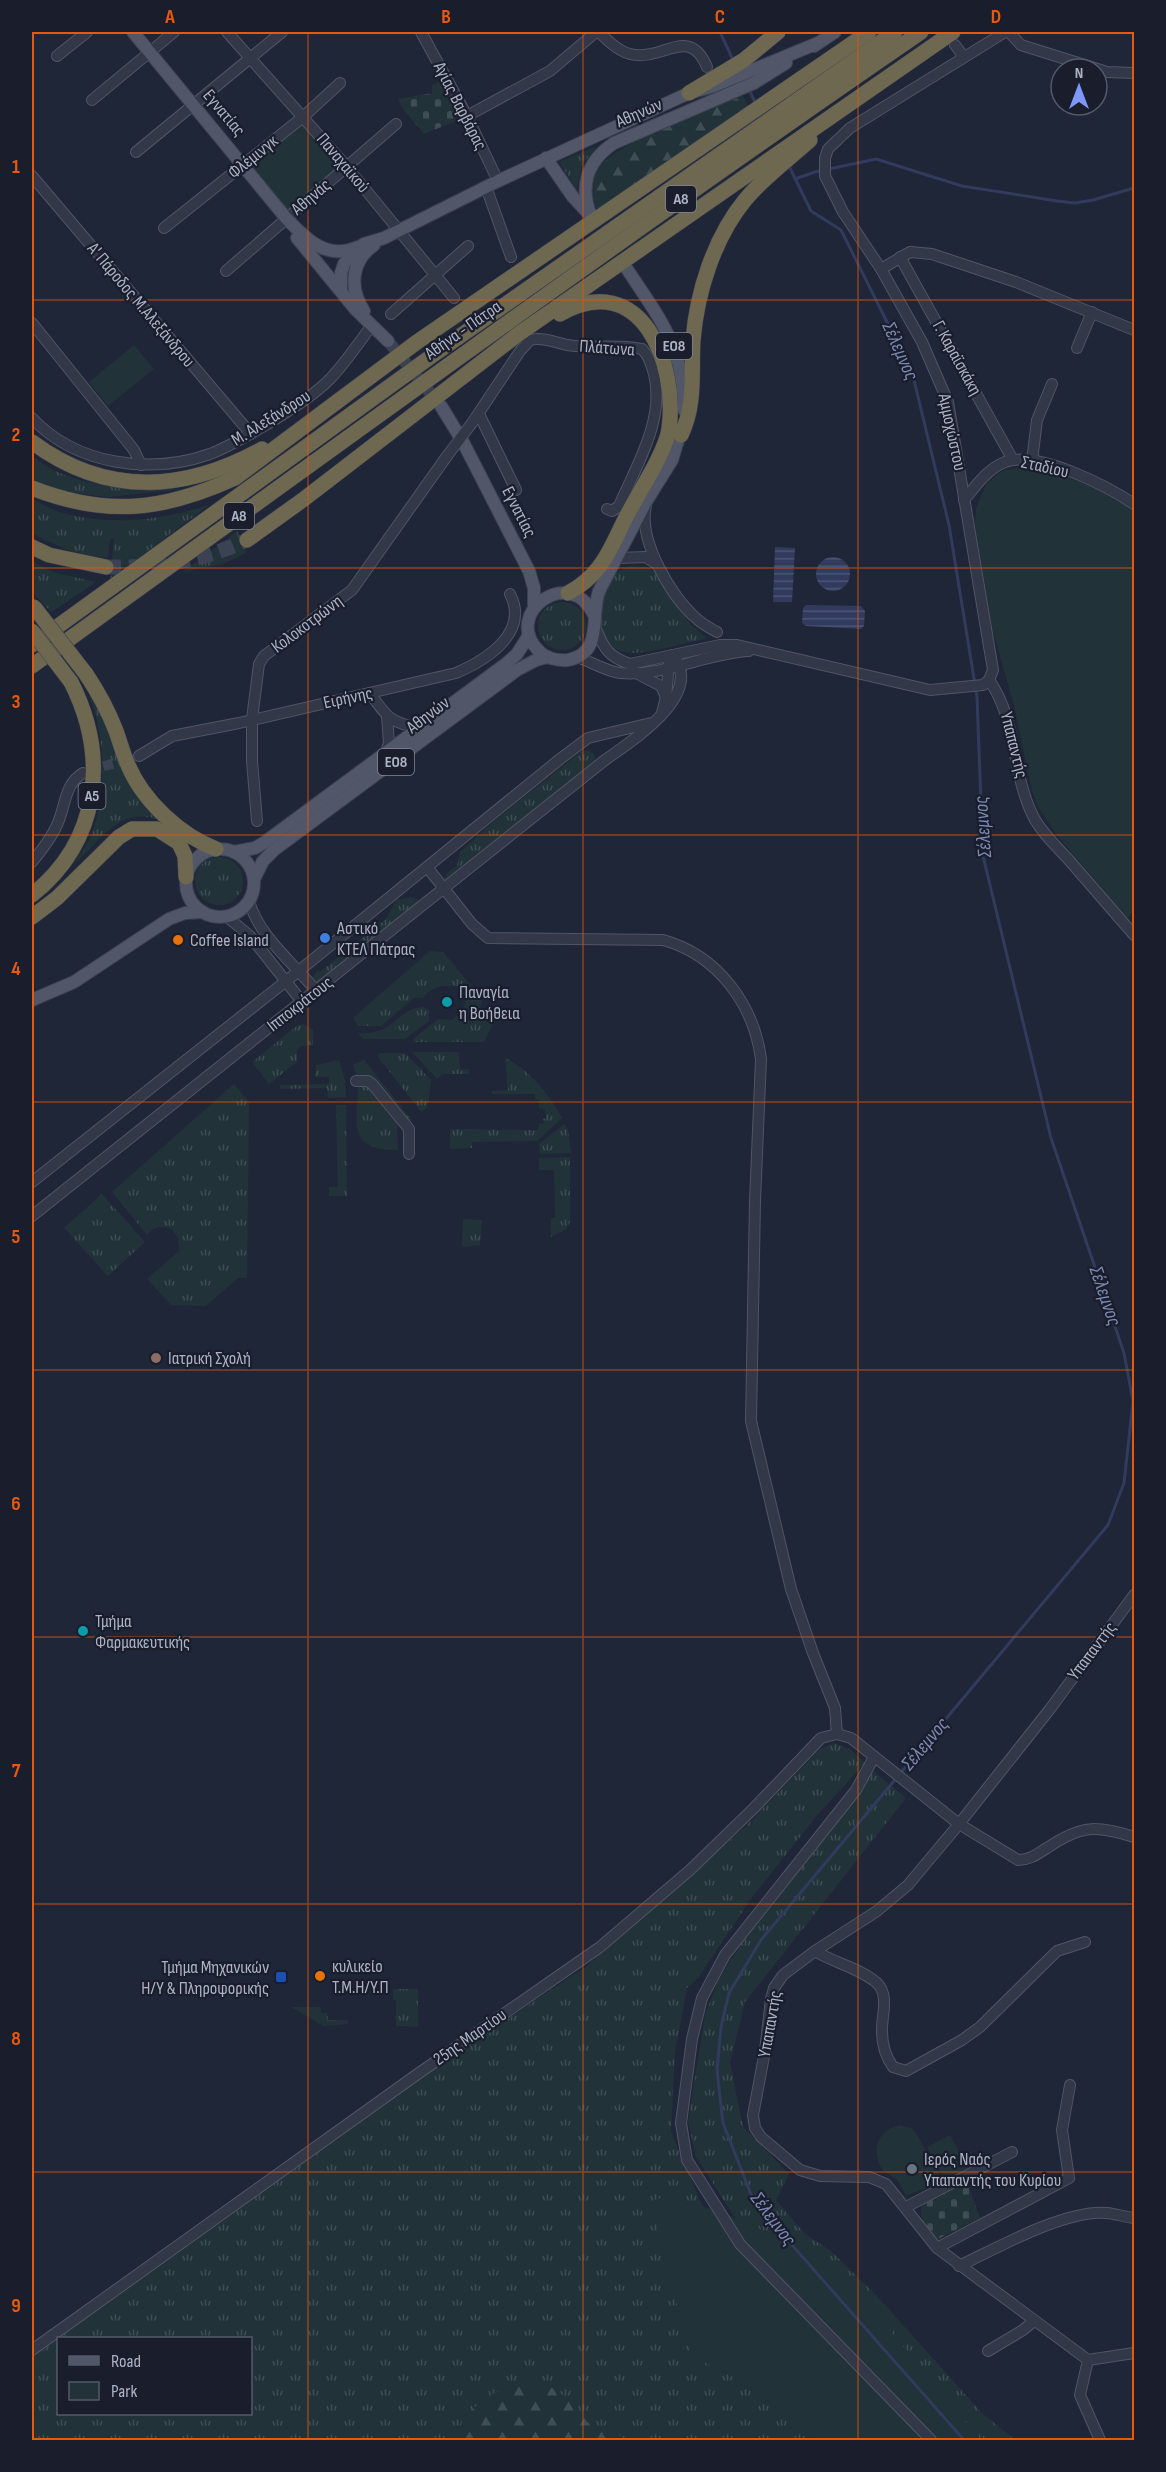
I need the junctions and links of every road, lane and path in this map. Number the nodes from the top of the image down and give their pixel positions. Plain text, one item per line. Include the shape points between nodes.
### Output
1 (87, 32) edge
2 (134, 32) edge
3 (174, 32) edge
4 (228, 32) edge
5 (282, 32) edge
6 (421, 32) edge
7 (598, 32) edge
8 (778, 32) edge
9 (835, 32) edge
10 (869, 32) edge
11 (895, 32) edge
12 (921, 32) edge
13 (1007, 32) edge
14 (954, 38) edge
15 (818, 43) junction
16 (150, 52) junction
17 (57, 56) dead end
18 (250, 57) junction
19 (964, 57) junction
20 (707, 67) dead end
21 (1134, 73) edge
22 (340, 83) dead end
23 (689, 93) junction
24 (858, 96) junction
25 (92, 100) dead end
26 (194, 105) junction
27 (467, 116) junction
28 (303, 117) junction
29 (396, 124) dead end
30 (136, 152) dead end
31 (546, 158) junction
32 (244, 165) junction
33 (347, 168) junction
34 (32, 177) edge
35 (498, 181) junction
36 (486, 187) junction
37 (286, 218) junction
38 (164, 228) dead end
39 (399, 230) junction
40 (384, 238) junction
41 (364, 244) junction
42 (468, 246) dead end
43 (511, 257) dead end
44 (900, 257) junction
45 (627, 269) dead end
46 (881, 269) junction
47 (226, 271) dead end
48 (435, 275) junction
49 (341, 291) junction
50 (454, 298) dead end
51 (1092, 312) junction
52 (391, 314) dead end
53 (32, 323) edge
54 (372, 325) junction
55 (1134, 330) edge
56 (517, 335) junction
57 (388, 341) tunnel mouth
58 (1077, 348) dead end
59 (1052, 384) dead end
60 (441, 406) tunnel mouth
61 (32, 418) edge
62 (475, 418) junction
63 (295, 432) junction
64 (250, 434) junction
65 (681, 435) junction
66 (32, 442) edge
67 (1013, 460) junction
68 (1032, 461) junction
69 (141, 465) junction
70 (32, 488) edge
71 (516, 490) dead end
72 (647, 500) junction
73 (964, 500) junction
74 (1134, 504) edge
75 (607, 509) dead end
76 (247, 540) tunnel mouth
77 (32, 547) edge
78 (617, 558) junction
79 (658, 565) junction
80 (106, 567) tunnel mouth
81 (568, 593) junction
82 (510, 594) dead end
83 (33, 606) edge
84 (534, 607) junction
85 (594, 615) junction
86 (596, 629) junction
87 (32, 631) edge
88 (717, 632) dead end
89 (529, 635) junction
90 (32, 645) edge
91 (764, 651) junction
92 (673, 655) junction
93 (548, 657) junction
94 (576, 657) junction
95 (681, 665) junction
96 (32, 666) edge
97 (668, 668) junction
98 (636, 672) junction
99 (986, 683) junction
100 (370, 693) junction
101 (666, 697) junction
102 (661, 714) junction
103 (387, 716) junction
104 (252, 719) junction
105 (651, 723) junction
106 (422, 728) junction
107 (139, 756) tunnel mouth
108 (385, 756) junction
109 (83, 773) tunnel mouth
110 (257, 821) dead end
111 (216, 849) junction
112 (234, 852) junction
113 (32, 862) edge
114 (427, 867) junction
115 (254, 879) junction
116 (186, 884) junction
117 (444, 889) junction
118 (32, 895) edge
119 (249, 901) junction
120 (203, 912) junction
121 (226, 916) junction
122 (32, 917) edge
123 (162, 924) junction
124 (1132, 928) edge
125 (300, 970) junction
126 (286, 981) junction
127 (317, 992) junction
128 (32, 1000) edge
129 (303, 1003) junction
130 (356, 1081) dead end
131 (409, 1154) dead end
132 (32, 1182) edge
133 (32, 1216) edge
134 (1134, 1595) edge
135 (837, 1734) junction
136 (874, 1757) junction
137 (959, 1824) junction
138 (1134, 1837) edge
139 (1085, 1942) dead end
140 (815, 1950) junction
141 (1070, 2085) dead end
142 (1012, 2152) dead end
143 (906, 2207) junction
144 (1134, 2218) edge
145 (937, 2248) junction
146 (959, 2266) junction
147 (1034, 2321) junction
148 (32, 2350) edge
149 (988, 2351) dead end
150 (1134, 2353) edge
151 (1088, 2360) junction
152 (931, 2440) edge
153 (1100, 2440) edge

1 - 17 street
2 - 16 main road, Εγνατίας
3 - 16 street
4 - 18 street, Παναχαϊκού
5 - 18 street
6 - 27 street, Αγίας Βαρβάρας
7 - 20 street via 632,54 694,47
7 - 27 street via 550,71
8 - 23 highway via 744,60
9 - 15 main road, Αθηνών
10 - 63 highway via 417,342
11 - 90 highway, Αθήνα - Πάτρα / Α8 via 433,356
12 - 96 highway, Αθήνα - Πάτρα / Α8 via 452,362
13 - 19 street
13 - 21 street via 1021,45 1107,72
14 - 19 street
14 - 24 highway
15 - 23 main road, Αθηνών
15 - 31 main road, Αθηνών via 754,83 604,150 586,181 591,216
16 - 25 street
16 - 26 main road, Εγνατίας
18 - 26 street
18 - 28 street, Παναχαϊκού
19 - 46 street, Αμμοχώστου via 850,128 828,149 825,176 843,212
22 - 28 street, Φλέμινγκ
23 - 31 main road, Αθηνών
24 - 56 highway
24 - 65 highway via 760,184 721,236 694,325 691,409
26 - 30 street
26 - 32 main road, Εγνατίας
27 - 35 street, Αγίας Βαρβάρας
28 - 32 street, Φλέμινγκ
28 - 33 street, Παναχαϊκού
29 - 33 street, Αθηνάς
31 - 35 main road, Αθηνών
32 - 37 main road, Εγνατίας
32 - 38 street, Φλέμινγκ
33 - 37 street, Αθηνάς
33 - 39 street, Παναχαϊκού
34 - 64 street, Α' Πάροδος Μ.Αλεξάνδρου
35 - 36 main road, Αθηνών
36 - 39 main road, Αθηνών
36 - 43 street
37 - 41 main road, Εγνατίας via 321,248 343,251
37 - 47 street, Αθηνάς
37 - 49 main road, Εγνατίας
39 - 40 main road, Αθηνών
39 - 48 street, Παναχαϊκού
40 - 41 main road, Αθηνών
40 - 54 main road, Αθηνών via 362,256 355,272 354,290
41 - 49 main road, Αθηνών via 344,264
42 - 48 street
44 - 46 street
44 - 51 street via 914,252 938,256
44 - 67 street, Γ. Καραϊσκάκη
45 - 65 main road, ΕΟ8 via 662,320 677,351 684,398
46 - 73 street, Αμμοχώστου via 942,386
48 - 50 street, Παναχαϊκού
48 - 52 street
49 - 54 main road, Εγνατίας
51 - 55 street
51 - 58 street
53 - 69 street via 134,450
54 - 57 main road, Εγνατίας
54 - 64 street, Μ. Αλεξάνδρου via 328,381
56 - 76 highway
56 - 81 highway via 587,303 616,304 629,309 649,329 670,384 668,433 659,454 601,565
59 - 68 street via 1037,420
60 - 84 main road, Εγνατίας / ΕΟ8 via 529,571
61 - 69 street, Μ. Αλεξάνδρου via 60,442 96,457
62 - 71 street
62 - 75 street, Πλάτωνα via 530,340 642,349 650,360 657,389 656,418 619,506 612,511
62 - 104 street, Κολοκοτρώνη, bridge via 352,590 264,656 259,664
63 - 66 highway via 233,465 200,476 159,482 95,475 68,465
63 - 70 highway via 235,478 204,492 150,506 108,507 59,499
64 - 69 street, Μ. Αλεξάνδρου via 210,454
65 - 72 main road, ΕΟ8 via 672,460
67 - 68 street, Σταδίου
67 - 73 street, Σταδίου via 991,470
68 - 74 street, Σταδίου via 1097,483
72 - 78 main road, ΕΟ8
72 - 79 street via 644,529
73 - 99 street, Αμμοχώστου via 993,670
77 - 80 highway via 61,558
78 - 79 street via 646,557
78 - 85 main road, ΕΟ8 via 599,591
79 - 88 street via 696,619
81 - 84 main road via 555,593
81 - 85 main road via 586,603
82 - 100 street, Ειρήνης via 514,607 511,633 482,660 441,678
83 - 111 highway, bridge via 86,674 107,710 141,790 180,828
84 - 89 main road, Αθηνών / ΕΟ8 via 528,620
85 - 86 main road, ΕΟ8
86 - 92 street via 605,649 616,659 630,663
86 - 94 main road via 590,646
87 - 118 highway, Α5, bridge via 71,682 81,702 91,735 94,772 83,827 74,845 52,877
89 - 93 main road
89 - 106 main road, Αθηνών / ΕΟ8 via 507,663
91 - 92 street via 720,645
91 - 95 street via 735,652
91 - 99 street via 930,690
92 - 95 street
92 - 97 street
93 - 94 main road, Αθηνών / ΕΟ8
93 - 115 main road, Αθηνών / ΕΟ8 via 517,670 274,850
94 - 98 street via 608,670
95 - 97 street
95 - 102 street, Ιπποκράτους via 672,705
97 - 98 street
97 - 101 street
98 - 101 street via 661,686
99 - 124 street, Υπαπαντής via 1001,697 1008,715 1033,817
100 - 103 street
100 - 104 street, Ειρήνης
101 - 102 street
102 - 105 street, Ιπποκράτους
103 - 106 street via 401,725
103 - 108 street via 389,743
104 - 107 street, Ειρήνης via 172,735
104 - 110 street, Κολοκοτρώνη
105 - 114 street, Ιπποκράτους via 588,738
105 - 117 street, Ιπποκράτους
106 - 108 main road, Αθηνών / ΕΟ8
108 - 112 main road, Αθηνών / ΕΟ8 via 265,842
109 - 113 street via 69,786 57,826
111 - 112 main road, Αθηνών / ΕΟ8
111 - 116 main road via 200,855 189,868
112 - 115 main road via 248,863
114 - 117 street
114 - 125 street, Ιπποκράτους
115 - 119 main road, Αθηνών / ΕΟ8
116 - 120 main road via 193,904
116 - 122 highway via 185,856 179,843 157,828 132,829
116 - 123 main road via 178,906
117 - 127 street, Ιπποκράτους
117 - 135 street via 488,938 673,942 721,974 752,1018 761,1059 751,1420 789,1583 835,1708
119 - 121 main road via 240,911
119 - 125 street via 266,934
120 - 121 main road
120 - 123 main road via 177,916
121 - 126 street via 250,936
123 - 128 main road via 74,982
125 - 126 street, Ιπποκράτους
125 - 127 street
126 - 129 street
126 - 132 street, Ιπποκράτους
127 - 129 street, Ιπποκράτους
129 - 133 street, Ιπποκράτους
130 - 131 street via 373,1084 409,1130
134 - 137 street, Υπαπαντής
135 - 136 street via 851,1738
135 - 148 street, 25ης Μαρτίου via 821,1738 698,1863 600,1947
136 - 137 street
136 - 152 street via 856,1790 725,1955 702,1998 692,2039 681,2123 687,2160 740,2244
137 - 138 street via 1018,1860 1032,1857 1084,1829 1111,1830
137 - 140 street, Υπαπαντής via 908,1885 878,1911
139 - 140 street via 1057,1951 980,2027 906,2071 892,2067 884,2047 882,1989
140 - 143 street, Υπαπαντής via 783,1974 774,1988 753,2115 755,2128 768,2145 800,2170 820,2176 880,2180
141 - 145 street via 1062,2130 1069,2178
142 - 143 street
143 - 145 street, Υπαπαντής
144 - 146 street via 1106,2213 1081,2215 1030,2232
145 - 146 street, Υπαπαντής
146 - 147 street, Υπαπαντής
147 - 149 street
147 - 151 street, Υπαπαντής
150 - 151 street
151 - 153 street via 1080,2395

